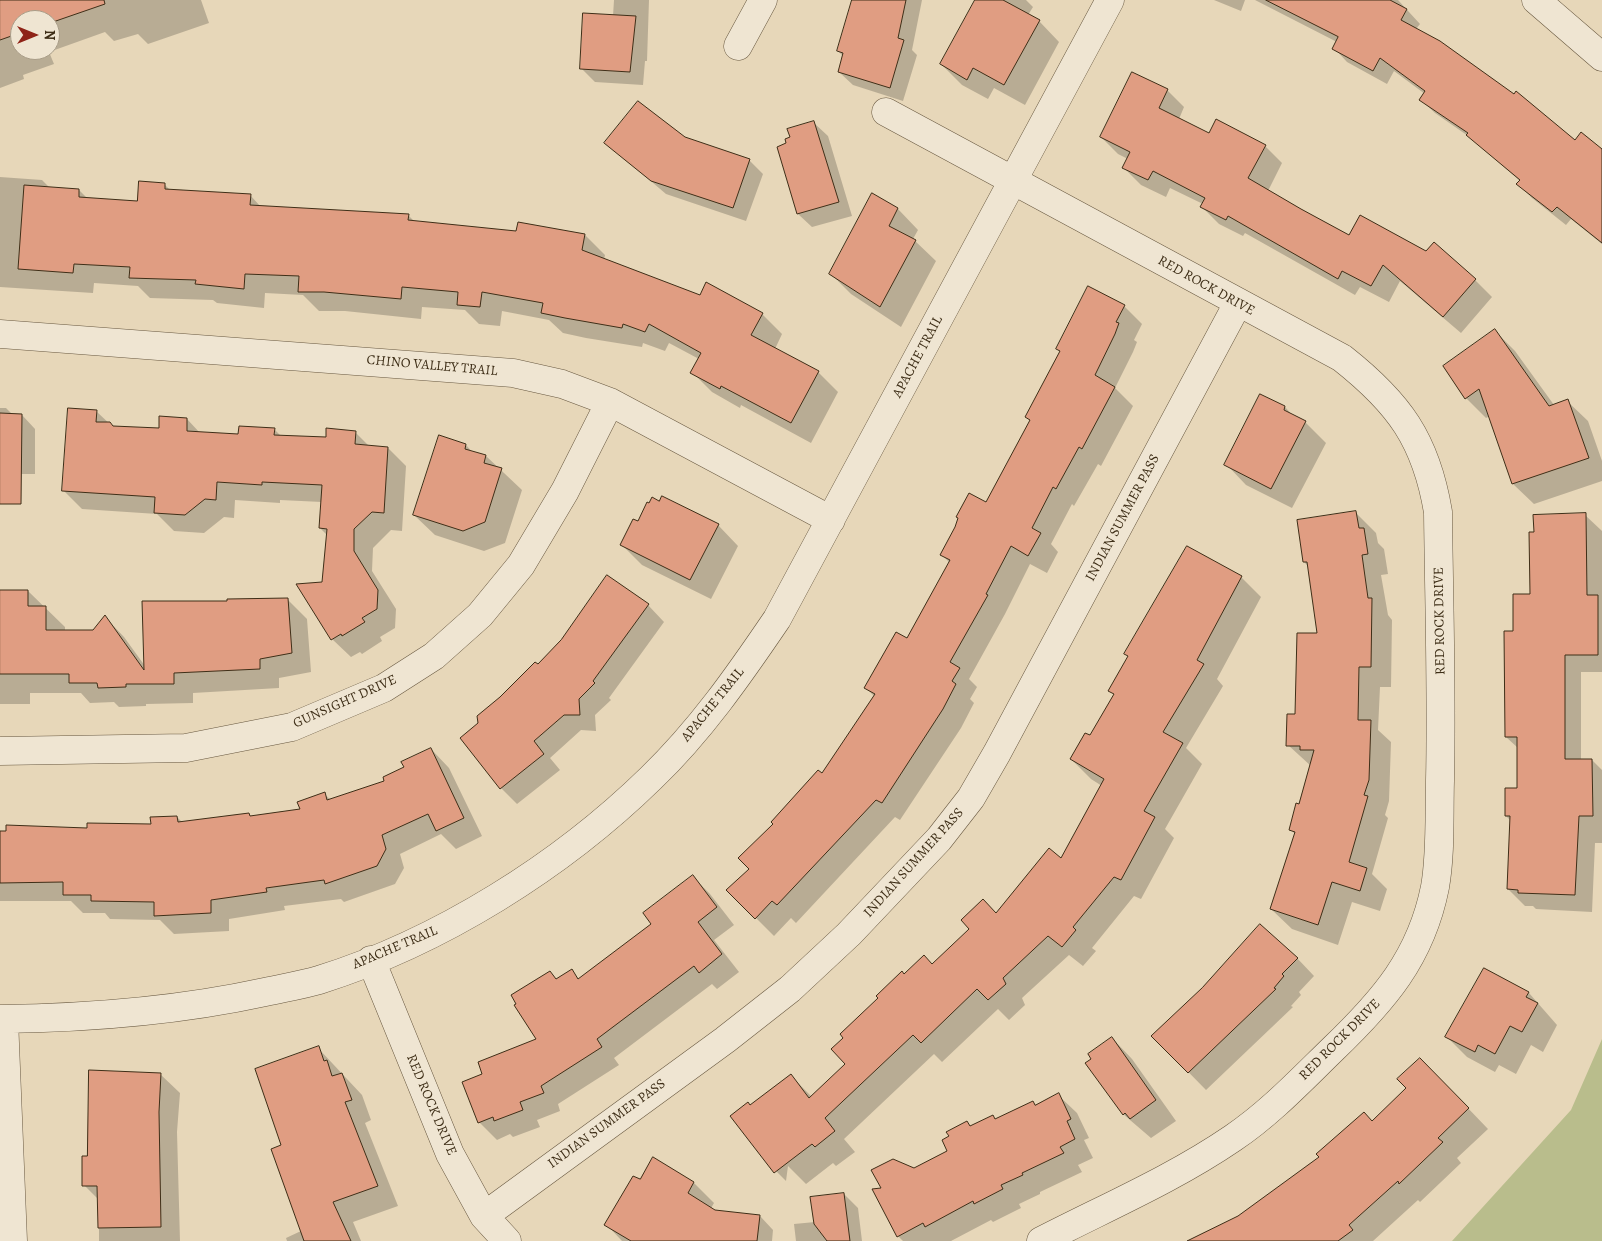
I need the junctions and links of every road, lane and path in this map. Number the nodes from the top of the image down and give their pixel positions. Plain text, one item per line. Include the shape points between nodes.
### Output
1 (764, 0) edge
2 (1110, 0) edge
3 (1536, 0) edge
4 (738, 46) dead end
5 (1602, 57) edge
6 (886, 112) dead end
7 (1013, 179) junction
8 (1238, 303) junction
9 (0, 334) edge
10 (610, 402) junction
11 (831, 520) junction
12 (0, 751) edge
13 (371, 960) junction
14 (2, 1019) edge
15 (484, 1216) junction
16 (13, 1241) edge
17 (507, 1241) edge
18 (1041, 1241) edge

1 - 4 street
2 - 7 street, APACHE TRAIL
3 - 5 street
6 - 7 street, RED ROCK DRIVE
7 - 8 street, RED ROCK DRIVE
7 - 11 street, APACHE TRAIL
8 - 15 street, INDIAN SUMMER PASS via 997,753 971,798 939,839 849,934 790,989
8 - 18 street, RED ROCK DRIVE via 1342,358 1375,384 1414,434 1422,452 1438,512 1441,732 1438,867 1434,890 1420,937 1400,974 1373,1011 1270,1110 1196,1162
9 - 10 street, CHINO VALLEY TRAIL via 513,373 562,384
10 - 11 street, CHINO VALLEY TRAIL
10 - 12 street, GUNSIGHT DRIVE via 565,491 521,565 474,621 434,656 384,688 292,728 186,748
11 - 13 street, APACHE TRAIL via 777,619 740,674 652,778 578,842 506,891 438,931
13 - 14 street, APACHE TRAIL via 318,980 215,1002 110,1015
13 - 15 street, RED ROCK DRIVE via 450,1154
14 - 16 street
15 - 17 street, RED ROCK DRIVE

